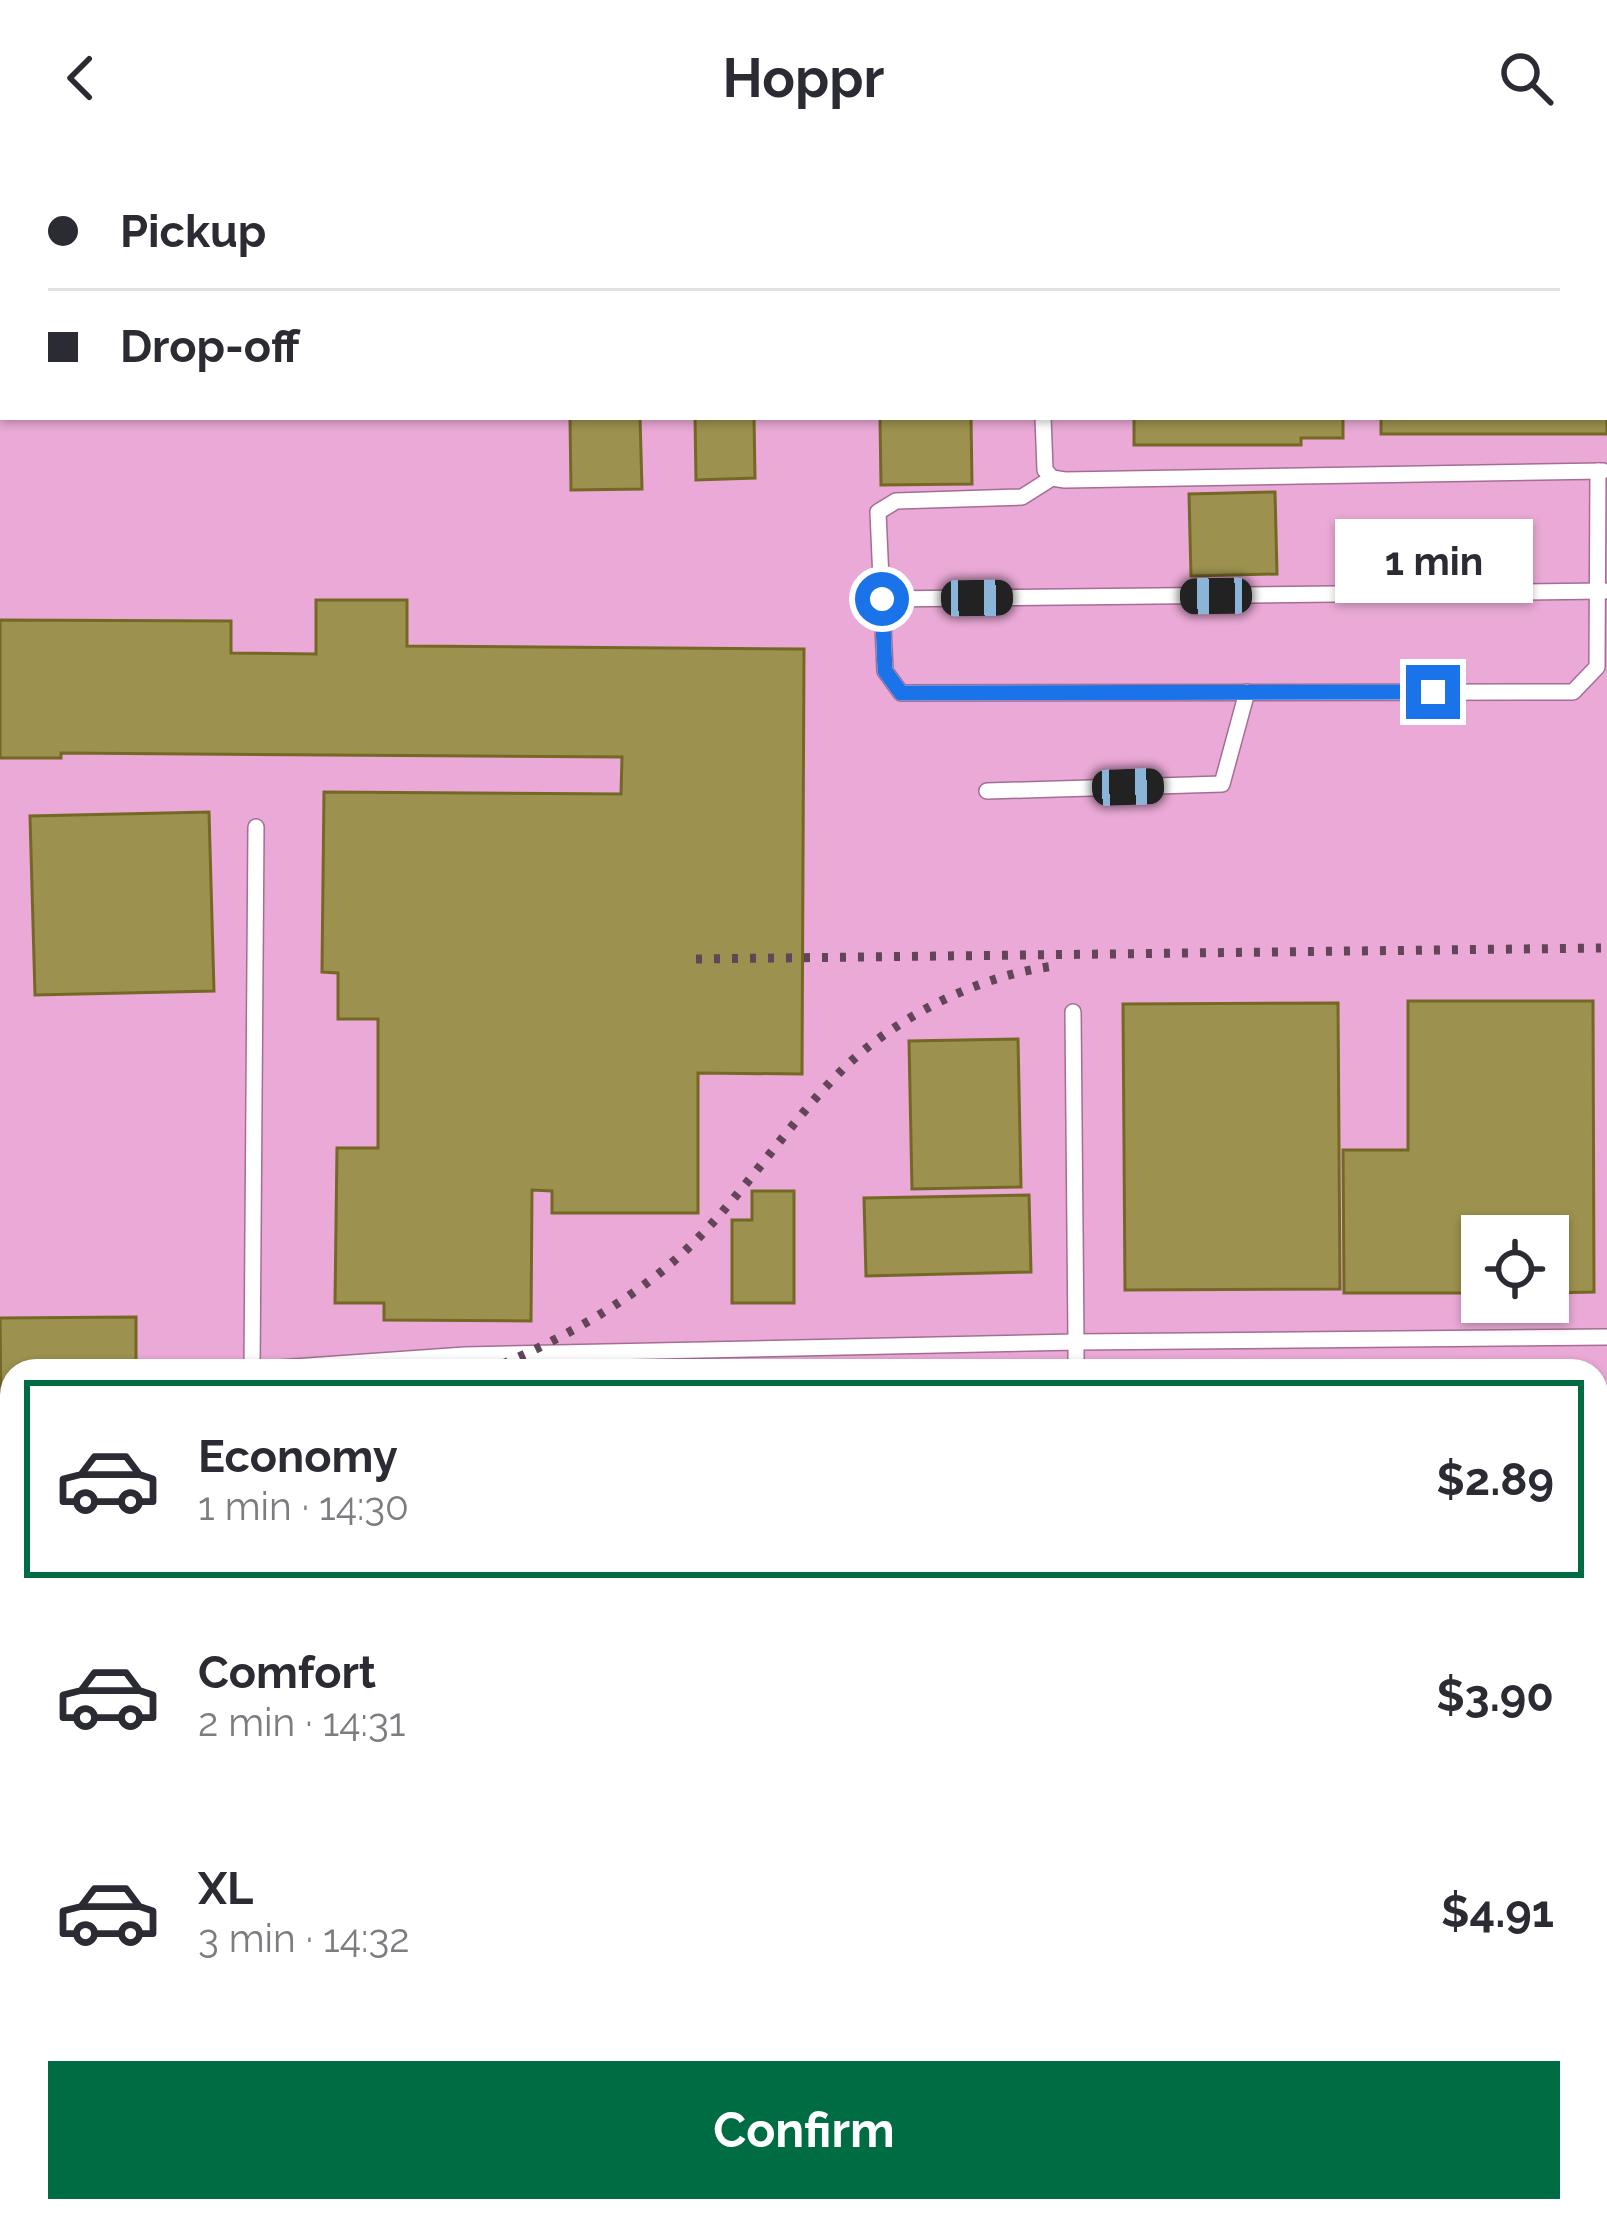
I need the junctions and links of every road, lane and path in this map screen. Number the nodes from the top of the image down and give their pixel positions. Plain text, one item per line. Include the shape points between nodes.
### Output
1 (1042, 420) edge
2 (1602, 471) edge
3 (1052, 478) junction
4 (1602, 591) edge
5 (882, 599) junction
6 (1247, 692) junction
7 (987, 791) dead end
8 (256, 827) dead end
9 (1072, 1012) dead end
10 (1607, 1337) edge
11 (1076, 1342) junction
12 (252, 1359) edge
13 (408, 1359) edge
14 (1076, 1359) edge

1 - 3 lane
2 - 3 lane
2 - 4 lane
3 - 5 lane via 1022,497 896,500 878,512
4 - 5 lane
4 - 6 lane via 1597,667 1573,692
5 - 6 lane via 885,671 901,693
6 - 7 lane via 1222,784
8 - 12 lane
9 - 11 lane
10 - 11 lane
11 - 13 lane
11 - 14 lane

